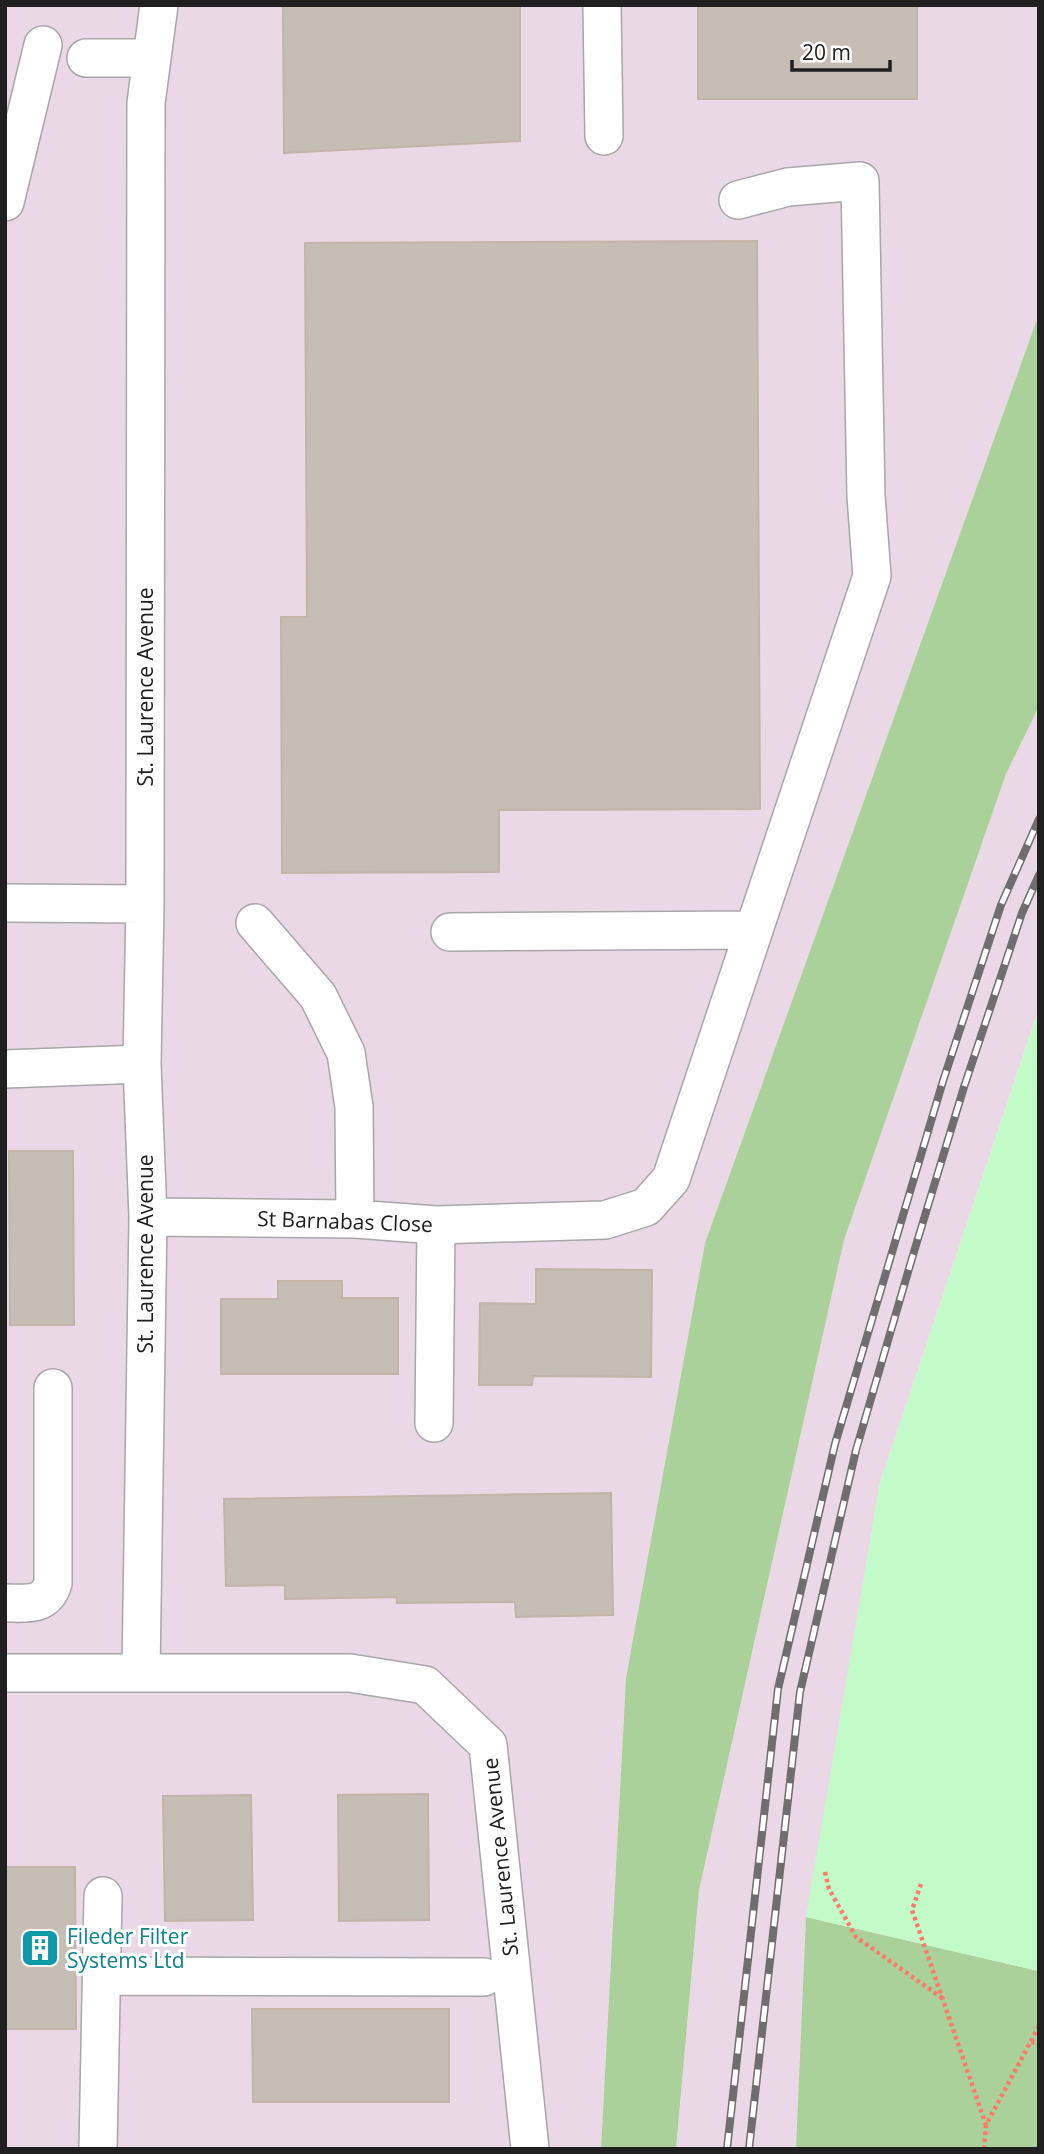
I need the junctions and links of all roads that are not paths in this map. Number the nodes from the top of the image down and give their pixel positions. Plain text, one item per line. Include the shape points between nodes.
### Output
1 (159, 5) edge
2 (602, 5) edge
3 (43, 45) dead end
4 (86, 58) dead end
5 (152, 58) junction
6 (604, 136) dead end
7 (738, 200) dead end
8 (5, 202) edge
9 (5, 903) edge
10 (145, 904) junction
11 (255, 923) dead end
12 (754, 930) junction
13 (450, 932) dead end
14 (142, 1064) junction
15 (5, 1069) edge
16 (148, 1217) junction
17 (355, 1219) junction
18 (436, 1225) junction
19 (53, 1388) dead end
20 (434, 1423) dead end
21 (5, 1602) edge
22 (141, 1672) junction
23 (5, 1673) edge
24 (103, 1896) dead end
25 (102, 1976) junction
26 (484, 1977) dead end
27 (98, 2149) edge
28 (530, 2149) edge

1 - 5 street, St. Laurence Avenue
2 - 6 street
3 - 8 street
4 - 5 street
5 - 10 street, St. Laurence Avenue via 146,103
7 - 12 street, St Barnabas Close via 788,187 860,181 866,496 872,576
9 - 10 street
10 - 14 street, St. Laurence Avenue
11 - 17 street via 318,996 346,1053 354,1107
12 - 13 street
12 - 18 street, St Barnabas Close via 671,1178 646,1207 605,1220
14 - 15 street
14 - 16 street, St. Laurence Avenue
16 - 17 street, St Barnabas Close
16 - 22 street, St. Laurence Avenue
17 - 18 street, St Barnabas Close
18 - 20 street
19 - 21 street via 50,1593 41,1601
22 - 23 street
22 - 28 street, St. Laurence Avenue via 351,1672 425,1685 488,1745
24 - 25 street
25 - 26 street
25 - 27 street

